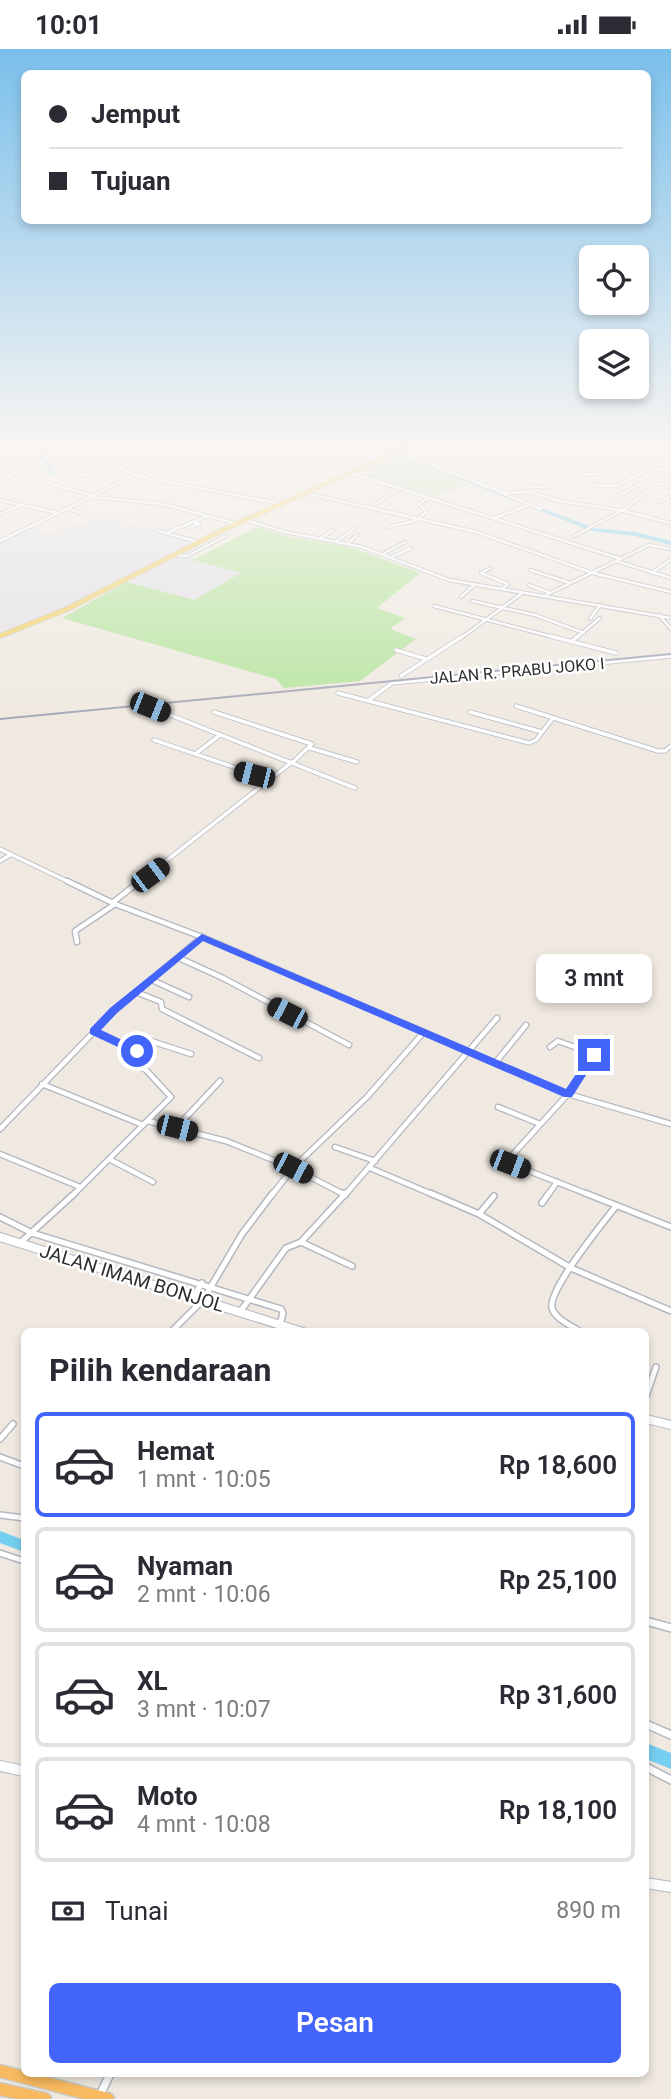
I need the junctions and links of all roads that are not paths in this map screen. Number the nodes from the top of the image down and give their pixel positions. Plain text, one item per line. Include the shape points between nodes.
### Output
1 (204, 541) edge
2 (205, 541) edge
3 (205, 541) edge
4 (336, 541) edge
5 (350, 541) edge
6 (498, 541) edge
7 (564, 541) edge
8 (405, 542) dead end
9 (347, 543) junction
10 (376, 546) dead end
11 (194, 548) junction
12 (411, 548) dead end
13 (671, 549) edge
14 (370, 550) junction
15 (383, 554) junction
16 (176, 556) junction
17 (392, 558) junction
18 (621, 559) junction
19 (671, 559) edge
20 (616, 561) junction
21 (491, 568) dead end
22 (530, 570) dead end
23 (593, 573) junction
24 (652, 573) junction
25 (671, 578) edge
26 (571, 583) junction
27 (475, 585) junction
28 (529, 585) dead end
29 (503, 588) junction
30 (671, 592) edge
31 (522, 593) junction
32 (547, 595) junction
33 (461, 597) dead end
34 (472, 601) dead end
35 (600, 605) junction
36 (434, 606) dead end
37 (505, 608) junction
38 (666, 617) edge
39 (600, 618) dead end
40 (590, 619) dead end
41 (487, 621) junction
42 (671, 629) edge
43 (584, 633) junction
44 (0, 636) edge
45 (570, 643) junction
46 (396, 650) dead end
47 (616, 653) dead end
48 (671, 656) edge
49 (427, 659) junction
50 (401, 676) dead end
51 (338, 693) dead end
52 (369, 700) junction
53 (516, 706) dead end
54 (150, 707) dead end
55 (214, 712) dead end
56 (470, 712) dead end
57 (553, 718) junction
58 (542, 732) junction
59 (220, 735) junction
60 (154, 740) dead end
61 (671, 746) edge
62 (310, 748) junction
63 (195, 754) junction
64 (293, 762) junction
65 (357, 762) dead end
66 (270, 780) junction
67 (355, 788) dead end
68 (0, 849) edge
69 (11, 855) junction
70 (0, 861) edge
71 (114, 904) junction
72 (202, 937) junction
73 (77, 942) dead end
74 (179, 958) junction
75 (152, 980) junction
76 (136, 992) junction
77 (189, 997) dead end
78 (497, 1018) dead end
79 (526, 1024) dead end
80 (94, 1031) junction
81 (424, 1032) junction
82 (606, 1038) dead end
83 (349, 1045) dead end
84 (550, 1047) dead end
85 (137, 1051) junction
86 (469, 1051) junction
87 (191, 1054) dead end
88 (594, 1054) junction
89 (259, 1058) dead end
90 (496, 1062) junction
91 (220, 1081) dead end
92 (42, 1084) junction
93 (568, 1094) junction
94 (498, 1107) dead end
95 (146, 1123) junction
96 (540, 1124) junction
97 (671, 1124) edge
98 (177, 1128) junction
99 (0, 1129) edge
100 (335, 1147) dead end
101 (0, 1154) edge
102 (111, 1160) junction
103 (374, 1161) junction
104 (293, 1168) junction
105 (370, 1168) junction
106 (153, 1182) dead end
107 (557, 1182) junction
108 (80, 1187) junction
109 (345, 1195) junction
110 (494, 1196) dead end
111 (542, 1203) dead end
112 (616, 1206) junction
113 (479, 1214) junction
114 (0, 1217) edge
115 (671, 1227) edge
116 (32, 1233) junction
117 (0, 1237) edge
118 (301, 1241) junction
119 (20, 1244) junction
120 (352, 1266) dead end
121 (571, 1268) junction
122 (202, 1283) junction
123 (213, 1287) junction
124 (193, 1297) junction
125 (250, 1299) junction
126 (203, 1300) junction
127 (671, 1311) edge
128 (240, 1313) junction
129 (280, 1325) junction
130 (175, 1328) edge
131 (290, 1328) edge
132 (576, 1328) edge
133 (656, 1367) dead end
134 (649, 1387) edge
135 (649, 1420) edge
136 (13, 1424) dead end
137 (671, 1425) edge
138 (0, 1439) edge
139 (0, 1457) edge
140 (21, 1465) edge
141 (0, 1515) edge
142 (21, 1516) edge
143 (0, 1553) edge
144 (21, 1559) edge
145 (649, 1622) edge
146 (671, 1628) edge
147 (649, 1725) edge
148 (671, 1735) edge
149 (0, 1766) edge
150 (649, 1769) edge
151 (21, 1770) edge
152 (671, 1780) edge
153 (649, 1883) edge
154 (671, 1887) edge
155 (0, 2071) edge
156 (21, 2076) edge
157 (23, 2077) edge
158 (109, 2077) edge
159 (0, 2089) edge
160 (104, 2098) edge
161 (46, 2099) edge

1 - 16 main road
2 - 11 main road
3 - 11 street
4 - 9 street
5 - 9 street
6 - 23 street
7 - 18 street
8 - 15 street
9 - 14 street
10 - 14 street
11 - 16 main road
11 - 16 street
12 - 17 street
13 - 18 street via 649,545
14 - 15 street
15 - 17 street
16 - 44 main road
17 - 27 street
18 - 20 street
19 - 24 street
20 - 23 street
20 - 24 street
21 - 29 street via 481,573 508,584
22 - 26 street
23 - 26 street
23 - 30 street
24 - 25 street
26 - 32 street
27 - 29 street
27 - 33 street
28 - 32 street
29 - 31 street
31 - 32 street
31 - 37 street
32 - 35 street
34 - 37 street
35 - 38 street
35 - 40 street
36 - 41 street
37 - 41 street
37 - 43 street
38 - 42 street
39 - 43 street
41 - 45 street
41 - 49 street
43 - 45 street
45 - 47 street
46 - 49 street
48 - 52 street, JALAN R. PRABU JOKO I via 394,683
49 - 50 street
51 - 52 street
52 - 58 street via 529,743
53 - 57 street
54 - 59 street
55 - 62 street via 311,744
56 - 58 street
57 - 58 street
57 - 61 street via 658,751
59 - 63 street
59 - 64 street
60 - 63 street
62 - 64 street
62 - 65 street
63 - 66 street
64 - 66 street
64 - 67 street
66 - 71 street
68 - 69 street
69 - 70 street
69 - 71 street
71 - 72 street
71 - 73 street via 75,931
72 - 74 street
72 - 81 street
74 - 75 street
74 - 83 street
75 - 76 street
75 - 77 street
76 - 80 street
76 - 89 street
78 - 86 street
79 - 90 street
80 - 85 street
80 - 92 street
81 - 86 street
81 - 104 street via 367,1097
82 - 88 street
84 - 88 street via 557,1041
85 - 87 street via 149,1041
85 - 95 street via 129,1061 146,1070 171,1096
86 - 90 street
86 - 103 street
88 - 93 street
90 - 93 street
91 - 98 street
92 - 95 street
92 - 99 street
93 - 96 street
93 - 97 street
94 - 96 street
95 - 98 street
95 - 102 street
96 - 107 street via 505,1161
98 - 104 street via 226,1141
100 - 103 street
101 - 108 street
102 - 106 street
102 - 108 street
103 - 105 street
104 - 109 street
104 - 123 street via 242,1234
105 - 109 street
105 - 113 street
107 - 111 street
107 - 112 street
108 - 116 street
109 - 118 street
110 - 113 street
112 - 115 street
112 - 121 street
113 - 121 street
114 - 116 street
116 - 119 street
116 - 122 street
117 - 119 main road, JALAN IMAM BONJOL
118 - 120 street
118 - 125 street via 287,1247
119 - 124 main road, JALAN IMAM BONJOL
121 - 127 street
121 - 132 street via 552,1297 552,1307
122 - 123 street
122 - 124 street
123 - 125 street
123 - 126 street
124 - 126 main road, JALAN IMAM BONJOL
125 - 128 street
125 - 129 street via 281,1309
126 - 128 main road, JALAN IMAM BONJOL
126 - 130 street
128 - 129 main road, JALAN IMAM BONJOL
129 - 131 main road, JALAN IMAM BONJOL
133 - 134 street
135 - 137 main road
136 - 138 street
139 - 140 street
141 - 142 street
143 - 144 street
145 - 146 street
147 - 148 street
149 - 151 main road
150 - 152 street
153 - 154 main road
155 - 156 highway
157 - 160 highway
158 - 160 street
159 - 161 highway

